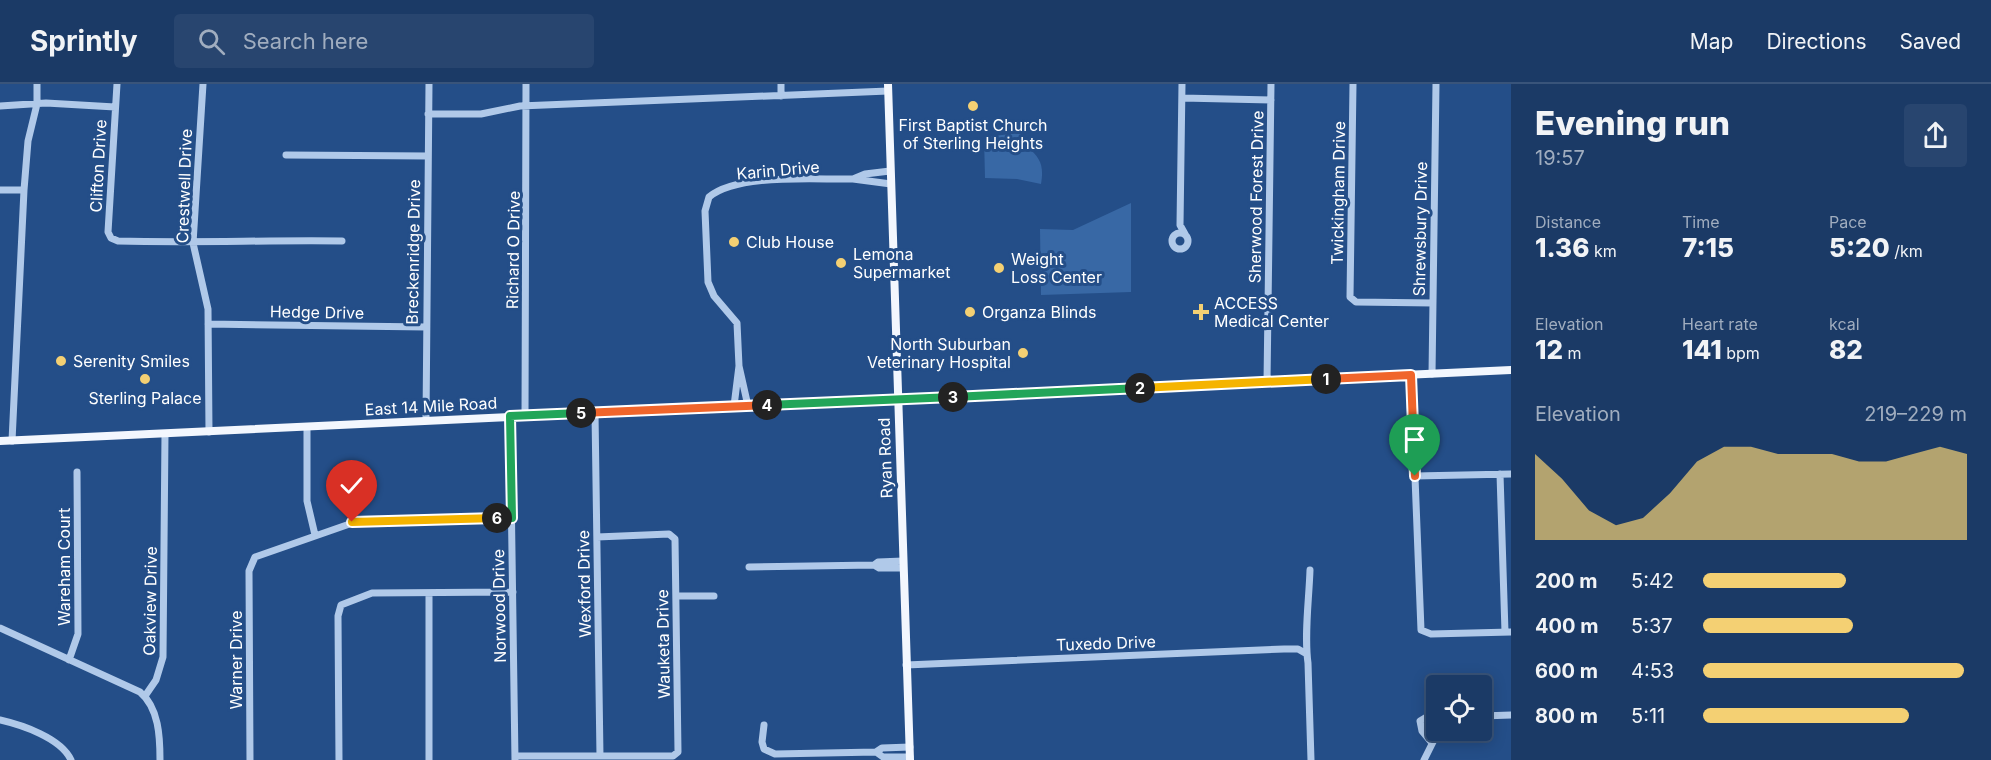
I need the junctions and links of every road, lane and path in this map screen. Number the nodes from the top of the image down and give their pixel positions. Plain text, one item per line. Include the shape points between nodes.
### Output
1 (37, 84) edge
2 (117, 84) edge
3 (203, 84) edge
4 (429, 84) edge
5 (526, 84) edge
6 (781, 84) edge
7 (1182, 84) edge
8 (1271, 84) edge
9 (1353, 84) edge
10 (1436, 84) edge
11 (888, 87) edge
12 (781, 96) junction
13 (1182, 98) junction
14 (1270, 100) junction
15 (37, 104) junction
16 (0, 106) edge
17 (528, 106) junction
18 (115, 107) junction
19 (428, 114) junction
20 (286, 155) dead end
21 (428, 156) junction
22 (890, 171) junction
23 (853, 179) junction
24 (891, 183) junction
25 (0, 190) edge
26 (24, 190) junction
27 (1180, 225) junction
28 (1175, 234) junction
29 (1185, 234) junction
30 (342, 241) dead end
31 (194, 243) junction
32 (1433, 303) junction
33 (208, 324) junction
34 (426, 327) junction
35 (739, 366) junction
36 (1511, 370) edge
37 (1432, 374) junction
38 (1411, 375) junction
39 (1267, 382) junction
40 (898, 400) junction
41 (734, 406) junction
42 (748, 406) junction
43 (595, 413) junction
44 (510, 416) junction
45 (525, 416) junction
46 (426, 420) junction
47 (307, 427) junction
48 (209, 432) junction
49 (165, 434) junction
50 (0, 441) edge
51 (12, 441) junction
52 (77, 472) dead end
53 (1500, 474) junction
54 (1511, 474) edge
55 (1415, 476) junction
56 (512, 518) junction
57 (315, 535) junction
58 (597, 537) junction
59 (903, 564) junction
60 (749, 567) dead end
61 (1310, 570) dead end
62 (513, 592) junction
63 (429, 593) junction
64 (676, 596) junction
65 (714, 596) dead end
66 (0, 628) edge
67 (1508, 632) edge
68 (1305, 653) junction
69 (69, 660) junction
70 (906, 664) junction
71 (145, 696) junction
72 (1492, 716) edge
73 (1511, 716) edge
74 (1426, 717) edge
75 (0, 720) edge
76 (764, 725) dead end
77 (1426, 734) edge
78 (1434, 741) edge
79 (910, 747) junction
80 (876, 752) junction
81 (600, 756) junction
82 (515, 758) edge
83 (910, 759) edge
84 (71, 760) edge
85 (160, 760) edge
86 (250, 760) edge
87 (339, 760) edge
88 (429, 760) edge
89 (1311, 760) edge
90 (1424, 760) edge

1 - 15 street
2 - 18 street, Clifton Drive
3 - 31 street, Crestwell Drive
4 - 19 street, Breckenridge Drive
5 - 17 street, Richard O Drive
6 - 12 street
7 - 13 street
8 - 14 street, Sherwood Forest Drive
9 - 32 street, Twickingham Drive via 1350,294 1355,302
10 - 32 street, Shrewsbury Drive
11 - 12 street
11 - 22 main road, Ryan Road
12 - 17 street
13 - 14 street
13 - 27 street
14 - 39 street, Sherwood Forest Drive
15 - 16 street
15 - 18 street
15 - 26 street via 28,141
17 - 19 street via 482,114
17 - 45 street, Richard O Drive
18 - 31 street, Clifton Drive via 109,235 118,240
19 - 21 street, Breckenridge Drive
20 - 21 street
21 - 34 street, Breckenridge Drive
22 - 23 street, Karin Drive
22 - 24 main road, Ryan Road
23 - 24 street, Karin Drive
23 - 35 street, Karin Drive via 747,183 709,197 705,211 708,282 714,296 737,322
24 - 40 main road, Ryan Road
25 - 26 street
26 - 51 street
27 - 28 street
27 - 29 street
28 - 29 street
28 - 29 street via 1172,242 1178,249 1187,244
30 - 31 street
31 - 33 street, Crestwell Drive via 205,288
32 - 37 street, Shrewsbury Drive
33 - 34 street, Hedge Drive
33 - 48 street, Crestwell Drive
34 - 46 street, Breckenridge Drive
35 - 41 street, Karin Drive
35 - 42 street, Karin Drive
36 - 37 main road, East 14 Mile Road
37 - 38 main road, East 14 Mile Road
38 - 39 main road, East 14 Mile Road
38 - 55 street
39 - 40 main road, East 14 Mile Road
40 - 42 main road, East 14 Mile Road
40 - 59 main road, Ryan Road
41 - 42 main road, East 14 Mile Road
41 - 43 main road, East 14 Mile Road
43 - 45 main road, East 14 Mile Road
43 - 58 street, Wexford Drive
44 - 45 main road, East 14 Mile Road
44 - 46 main road, East 14 Mile Road
44 - 56 street, Norwood Drive
46 - 47 main road, East 14 Mile Road
47 - 48 main road, East 14 Mile Road
47 - 57 street via 307,501
48 - 49 main road, East 14 Mile Road
49 - 51 main road, East 14 Mile Road
49 - 71 street, Oakview Drive via 163,657 156,680
50 - 51 main road, East 14 Mile Road
52 - 69 street, Wareham Court via 78,634
53 - 54 street
53 - 55 street
53 - 67 street
55 - 67 street via 1420,627 1424,632
56 - 57 street via 361,520
56 - 62 street, Norwood Drive
57 - 86 street, Warner Drive via 252,560
58 - 64 street, Wauketa Drive via 672,534
58 - 81 street, Wexford Drive
59 - 60 street via 879,568
59 - 70 main road, Ryan Road
61 - 68 street
62 - 63 street
62 - 82 street, Norwood Drive
63 - 87 street via 372,593 341,605
63 - 88 street
64 - 65 street
64 - 81 street, Wauketa Drive via 676,755
66 - 69 street
68 - 70 street, Tuxedo Drive via 1284,649
68 - 89 street
69 - 71 street
70 - 79 main road, Ryan Road
71 - 85 street via 158,724
72 - 73 street
74 - 77 street via 1420,721
75 - 84 street via 45,738
76 - 80 street via 762,742 775,754
78 - 90 street
79 - 80 street via 882,748
79 - 83 main road, Ryan Road
80 - 83 street via 883,757
81 - 82 street

